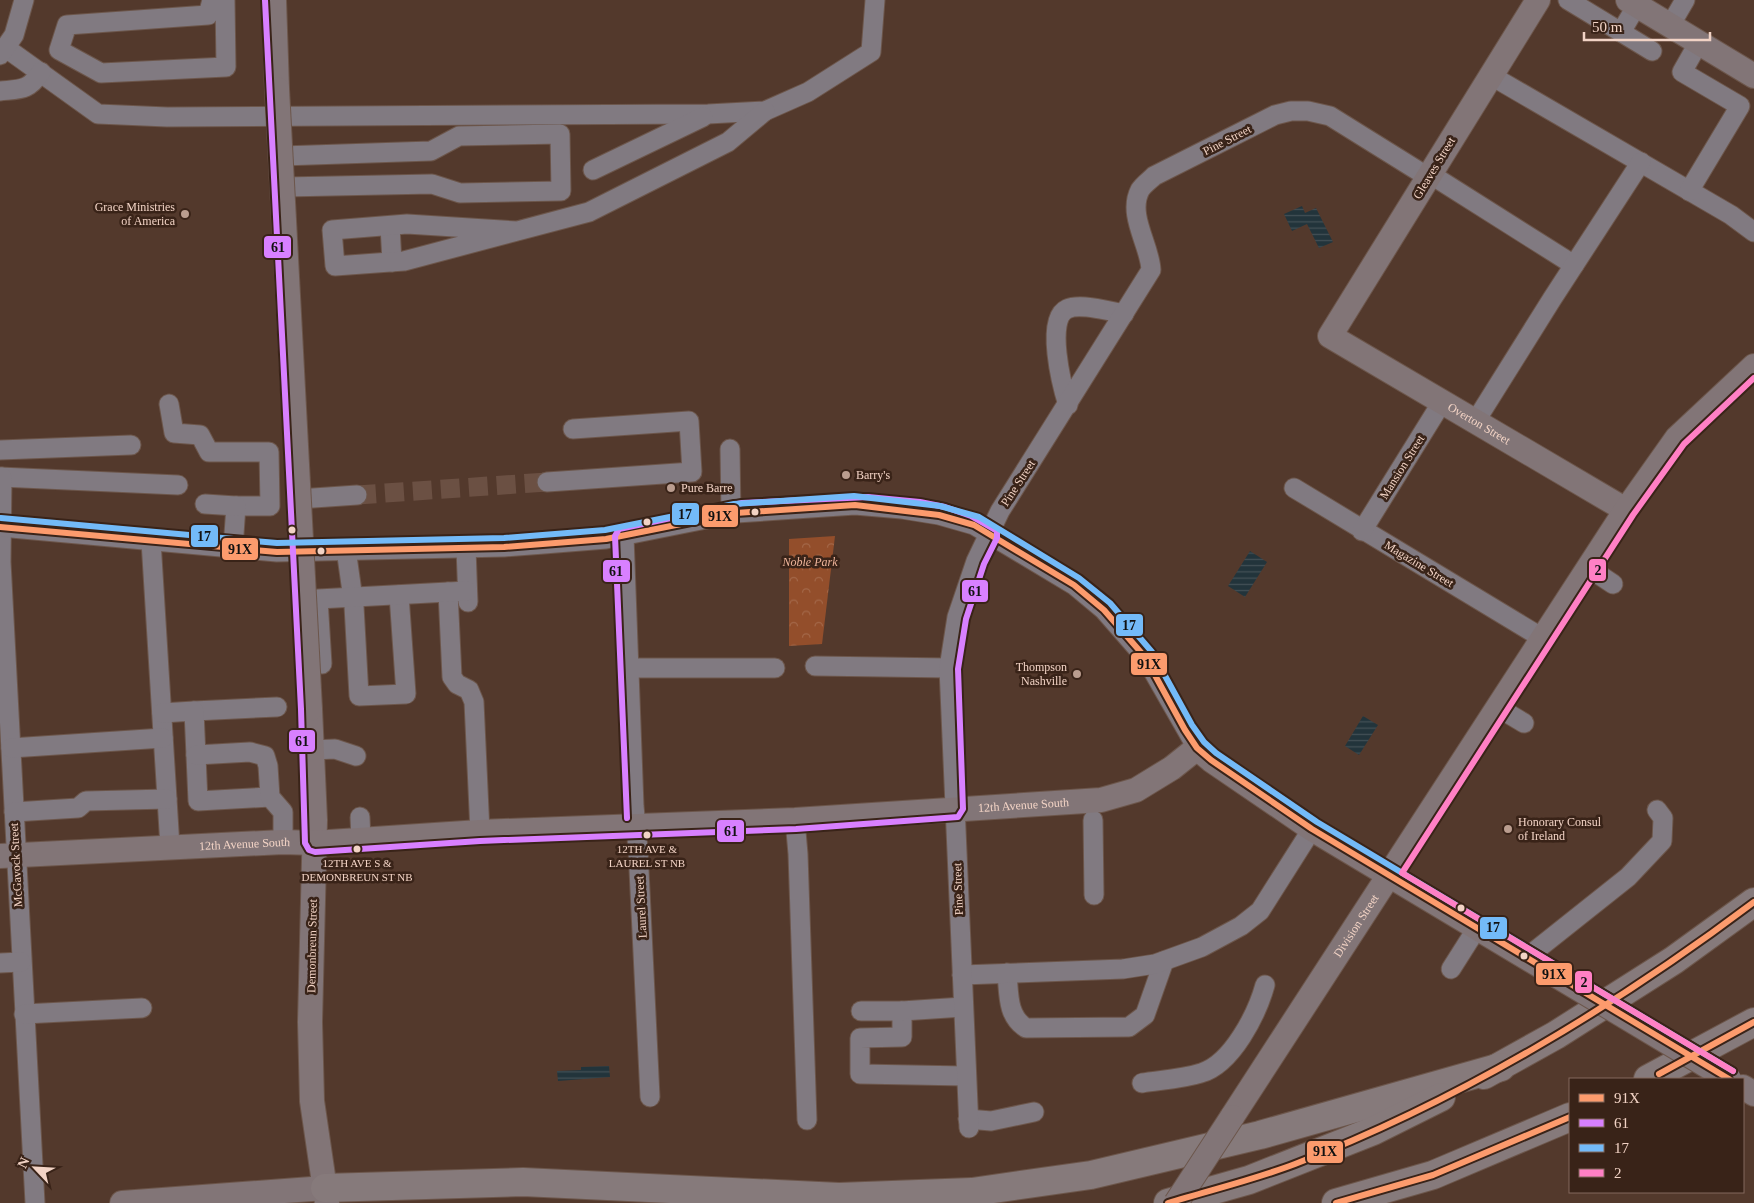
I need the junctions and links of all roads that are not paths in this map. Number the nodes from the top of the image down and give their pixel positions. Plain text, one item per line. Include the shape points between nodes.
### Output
1 (24, 0) edge
2 (212, 0) edge
3 (225, 0) edge
4 (274, 0) edge
5 (874, 0) edge
6 (1538, 0) edge
7 (1568, 0) edge
8 (1685, 0) edge
9 (1633, 3) edge
10 (1671, 24) junction
11 (1622, 32) junction
12 (1700, 42) junction
13 (1652, 51) dead end
14 (3, 52) edge
15 (41, 72) junction
16 (1490, 75) junction
17 (1754, 76) edge
18 (0, 91) edge
19 (765, 111) junction
20 (708, 114) junction
21 (282, 156) junction
22 (1641, 162) junction
23 (593, 170) dead end
24 (1429, 176) junction
25 (284, 187) junction
26 (1689, 191) junction
27 (390, 226) junction
28 (517, 232) junction
29 (1754, 232) edge
30 (392, 262) junction
31 (1574, 265) junction
32 (1124, 314) junction
33 (1330, 336) joint
34 (1754, 366) edge
35 (1442, 402) junction
36 (169, 404) dead end
37 (1068, 405) junction
38 (1475, 422) junction
39 (573, 429) dead end
40 (131, 445) dead end
41 (730, 449) dead end
42 (0, 450) edge
43 (1, 477) edge
44 (547, 482) tunnel mouth
45 (178, 485) dead end
46 (1294, 488) dead end
47 (357, 495) tunnel mouth
48 (299, 499) junction
49 (205, 504) dead end
50 (236, 506) junction
51 (1626, 510) junction
52 (731, 515) junction
53 (1, 527) edge
54 (1362, 531) junction
55 (989, 535) junction
56 (624, 536) junction
57 (151, 541) junction
58 (233, 548) junction
59 (466, 548) junction
60 (346, 549) junction
61 (1589, 568) junction
62 (1613, 584) dead end
63 (448, 592) junction
64 (399, 595) junction
65 (352, 598) junction
66 (1544, 639) junction
67 (322, 664) dead end
68 (815, 666) dead end
69 (629, 668) junction
70 (775, 668) dead end
71 (949, 668) junction
72 (277, 707) dead end
73 (1499, 708) junction
74 (194, 711) junction
75 (162, 713) junction
76 (1524, 722) dead end
77 (163, 738) junction
78 (11, 748) junction
79 (1197, 748) junction
80 (312, 750) junction
81 (196, 755) junction
82 (356, 756) dead end
83 (270, 797) junction
84 (167, 799) junction
85 (954, 809) junction
86 (1657, 810) dead end
87 (14, 812) junction
88 (795, 820) junction
89 (1093, 820) dead end
90 (636, 825) junction
91 (1312, 829) junction
92 (480, 832) junction
93 (283, 842) junction
94 (314, 843) junction
95 (170, 847) junction
96 (8, 855) edge
97 (1390, 876) junction
98 (1094, 894) dead end
99 (1754, 902) edge
100 (1477, 928) junction
101 (1526, 958) junction
102 (1164, 961) junction
103 (21, 962) junction
104 (0, 963) edge
105 (1451, 969) dead end
106 (1007, 973) junction
107 (962, 975) junction
108 (1265, 985) dead end
109 (963, 1007) junction
110 (142, 1008) dead end
111 (861, 1011) dead end
112 (902, 1011) junction
113 (24, 1014) junction
114 (1754, 1022) edge
115 (1501, 1067) junction
116 (965, 1076) junction
117 (1650, 1078) edge
118 (1727, 1078) edge
119 (1142, 1083) dead end
120 (650, 1097) dead end
121 (1034, 1112) dead end
122 (1569, 1117) edge
123 (807, 1120) dead end
124 (1434, 1175) junction
125 (326, 1195) edge
126 (35, 1203) edge
127 (122, 1203) edge
128 (1168, 1203) edge
129 (1176, 1203) edge
130 (1336, 1203) edge
131 (1379, 1203) edge

1 - 14 street via 14,35
2 - 3 street via 208,15 67,24 59,50 101,73 226,67
4 - 21 main road, Demonbreun Street, bridge
5 - 19 street via 871,52 808,92
6 - 16 main road, Gleaves Street
7 - 11 street
8 - 10 street
9 - 10 main road
9 - 11 street
10 - 12 main road
11 - 13 street
12 - 17 main road
12 - 26 street via 1682,72 1740,106
14 - 15 street
15 - 18 street via 33,84 25,88
15 - 20 street via 98,114 167,117
16 - 22 street
16 - 24 main road, Gleaves Street
19 - 20 street
19 - 28 street via 728,142 589,212
20 - 23 street
21 - 25 main road, Demonbreun Street, bridge
21 - 25 street via 431,151 459,136 560,134 561,191 460,193 432,184
22 - 26 street
22 - 31 street
24 - 31 street, Pine Street
24 - 32 street, Pine Street via 1330,116 1308,111 1275,115 1154,176 1140,190 1138,220 1150,256 1151,270
24 - 33 main road, Gleaves Street
25 - 48 main road, Demonbreun Street, bridge
26 - 29 street
27 - 28 street via 407,224
27 - 30 street
27 - 30 street via 332,230 336,266
28 - 30 street
31 - 38 street
32 - 37 street, Pine Street
32 - 37 street via 1076,307 1066,309 1058,319 1060,379
33 - 35 main road, Overton Street
34 - 51 main road, Division Street via 1677,438
35 - 38 main road, Overton Street
35 - 54 street, Mansion Street
36 - 50 street via 174,433 200,435 209,452 269,452 270,506
37 - 55 street, Pine Street via 1000,511
38 - 51 main road, Overton Street
39 - 44 street via 689,420 692,472
40 - 42 street
41 - 52 street
43 - 45 street
43 - 53 street, McGavock Street
46 - 54 street, Magazine Street
47 - 48 street
48 - 80 main road, Demonbreun Street, bridge
49 - 50 street
50 - 58 street
51 - 61 main road, Division Street
52 - 55 street via 856,505 939,515 974,525
52 - 56 street
53 - 57 street
53 - 78 street, McGavock Street via 0,562
54 - 66 street, Magazine Street
55 - 71 street, Pine Street via 956,617
55 - 79 street via 1074,585 1104,610 1145,658
56 - 59 street
56 - 69 street, Laurel Street
57 - 58 street
57 - 75 street
58 - 60 street via 277,552
59 - 60 street
59 - 63 street via 467,597
60 - 65 street
61 - 62 street
61 - 66 main road, Division Street
63 - 64 street
63 - 92 street via 452,677 457,684 470,690 474,702
64 - 65 street
64 - 65 street via 406,694 396,695 359,696
65 - 67 street via 318,599
66 - 73 main road, Division Street
68 - 71 street
69 - 70 street
69 - 90 street, Laurel Street
71 - 85 street, Pine Street
72 - 74 street
73 - 76 street
73 - 97 main road, Division Street
74 - 75 street
74 - 81 street
75 - 77 street
77 - 78 street
77 - 84 street
78 - 87 street, McGavock Street
79 - 85 main road, 12th Avenue South via 1136,790 1101,800
79 - 91 main road
80 - 82 street via 335,749
80 - 94 main road, Demonbreun Street
81 - 83 street via 261,754 267,761
81 - 83 street via 198,801
83 - 93 street via 283,812
84 - 87 street via 86,801 78,808
84 - 95 street
85 - 88 main road, 12th Avenue South
85 - 107 street, Pine Street
86 - 101 street via 1663,818 1662,841 1628,877 1600,890
87 - 96 street, McGavock Street
88 - 90 main road, 12th Avenue South
88 - 123 street
89 - 98 street
90 - 92 main road, 12th Avenue South
90 - 120 street, Laurel Street
91 - 97 main road
91 - 102 street via 1254,916 1202,947
92 - 94 main road, 12th Avenue South via 360,829
93 - 94 main road, 12th Avenue South
93 - 95 main road, 12th Avenue South
94 - 125 main road, Demonbreun Street via 310,1022 312,1091
95 - 96 main road, 12th Avenue South
96 - 103 street, McGavock Street
97 - 100 main road
97 - 129 main road, Division Street, bridge
99 - 115 highway via 1665,965
100 - 101 main road
100 - 105 street
101 - 118 main road, bridge
102 - 106 street via 1123,969
102 - 106 street via 1145,1015 1129,1027 1026,1028 1016,1022 1009,1001
103 - 104 street
103 - 113 street, McGavock Street
106 - 107 street
107 - 109 street, Pine Street
108 - 119 street via 1254,1018 1220,1064 1201,1073
109 - 112 street
109 - 116 street, Pine Street
110 - 113 street
111 - 112 street
112 - 116 street via 902,1037 860,1038 860,1074
113 - 126 street, McGavock Street
114 - 117 highway
115 - 125 highway via 1251,1138 1091,1175 972,1192 839,1197 523,1182
115 - 128 highway via 1373,1131 1249,1180
116 - 121 street, Pine Street via 968,1124
122 - 124 highway
124 - 130 highway
124 - 131 highway
125 - 127 main road

